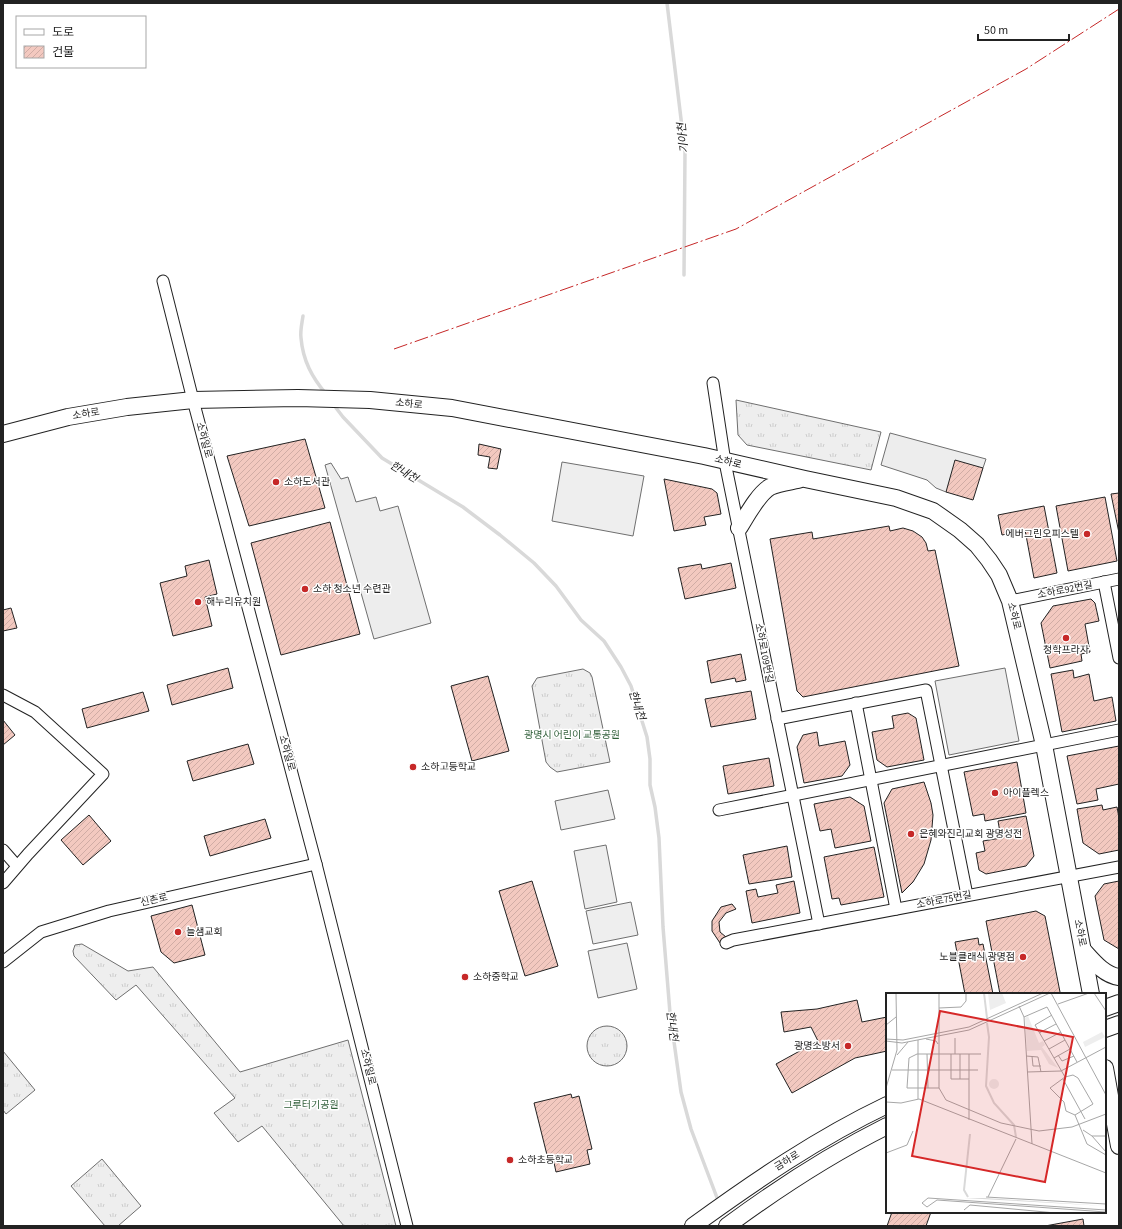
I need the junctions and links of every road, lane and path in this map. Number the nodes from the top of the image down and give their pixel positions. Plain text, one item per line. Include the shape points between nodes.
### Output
1 (163, 281) dead end
2 (713, 382) dead end
3 (193, 400) junction
4 (3, 434) edge
5 (725, 462) junction
6 (805, 480) junction
7 (738, 528) junction
8 (1119, 579) edge
9 (1104, 582) junction
10 (1010, 601) junction
11 (1119, 658) edge
12 (3, 696) edge
13 (856, 703) junction
14 (777, 719) junction
15 (1119, 730) edge
16 (1044, 745) junction
17 (941, 766) junction
18 (871, 780) junction
19 (793, 795) junction
20 (719, 810) dead end
21 (3, 850) edge
22 (316, 864) junction
23 (17, 866) junction
24 (1119, 866) edge
25 (1069, 876) junction
26 (3, 883) edge
27 (967, 896) junction
28 (896, 909) junction
29 (819, 924) junction
30 (726, 943) dead end
31 (1083, 950) junction
32 (3, 962) edge
33 (1119, 978) edge
34 (1091, 993) edge
35 (1119, 1003) edge
36 (1106, 1008) edge
37 (1119, 1024) edge
38 (1106, 1029) edge
39 (1106, 1079) edge
40 (886, 1105) edge
41 (1109, 1112) edge
42 (886, 1127) edge
43 (1119, 1146) edge
44 (694, 1225) edge
45 (407, 1226) edge
46 (727, 1226) edge

1 - 3 street, 소하일로
2 - 5 street, 소하로109번길
3 - 4 street, 소하로 via 127,406
3 - 5 street, 소하로 via 370,400 452,408
3 - 22 street, 소하일로
5 - 6 street, 소하로
5 - 7 street, 소하로109번길
6 - 7 street via 769,487 758,498
6 - 10 street, 소하로 via 896,498 917,504 946,519 977,545 989,560 999,575
7 - 14 street, 소하로109번길
8 - 9 street, 소하로92번길
9 - 10 street, 소하로92번길
9 - 11 street
10 - 16 street, 소하로
12 - 23 street via 35,712 103,774
13 - 14 street
13 - 17 street via 926,690
13 - 18 street
14 - 19 street, 소하로109번길
15 - 16 street
16 - 17 street
16 - 25 street, 소하로
17 - 18 street
17 - 27 street
18 - 19 street
18 - 28 street
19 - 20 street
19 - 29 street, 소하로109번길
21 - 23 street
22 - 32 street, 신촌로 via 109,911 41,932
22 - 45 street, 소하일로
23 - 26 street
24 - 25 street, 소하로75번길
25 - 27 street, 소하로75번길
25 - 31 street, 소하로
27 - 28 street, 소하로75번길
28 - 29 street, 소하로75번길
29 - 30 street, 소하로75번길
31 - 33 street via 1102,969
31 - 34 street, 소하로
35 - 36 street
37 - 38 street
39 - 41 street
40 - 44 street, 금하로 via 782,1163
41 - 43 street
42 - 46 street, 금하로 via 793,1180

